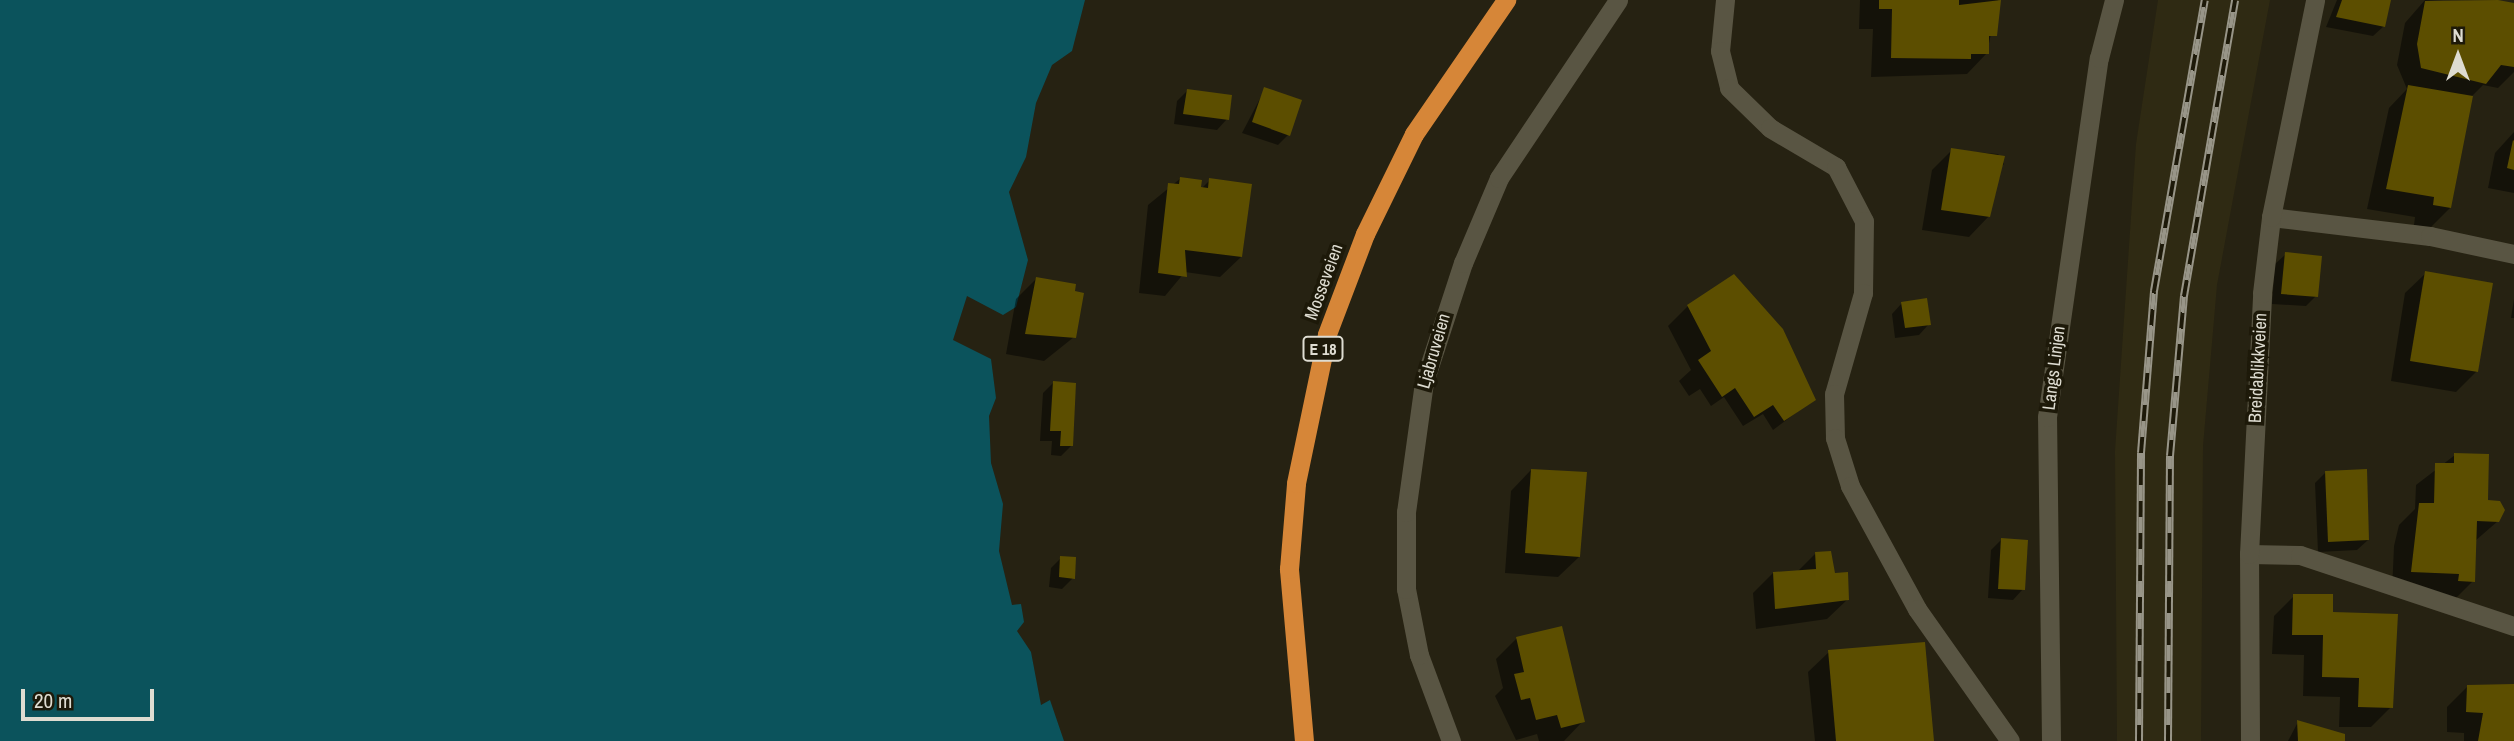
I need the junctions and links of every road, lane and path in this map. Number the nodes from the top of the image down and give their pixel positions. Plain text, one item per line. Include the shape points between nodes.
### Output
1 (1506, 0) edge
2 (1618, 0) edge
3 (1726, 0) edge
4 (2114, 0) edge
5 (2315, 0) edge
6 (2271, 217) junction
7 (2514, 254) edge
8 (2249, 554) junction
9 (2514, 626) edge
10 (1304, 741) edge
11 (1451, 741) edge
12 (2010, 741) edge
13 (2050, 741) edge
14 (2250, 741) edge

1 - 10 highway, Mosseveien / E 18 via 1414,134 1364,234 1327,334 1296,483 1289,569
2 - 11 street, Ljabruveien via 1499,178 1458,276 1424,382 1408,487 1406,589 1419,654
3 - 12 street via 1720,51 1729,88 1770,128 1836,167 1864,221 1863,293 1834,394 1835,438 1850,486 1917,609
4 - 13 street, Langs Linjen via 2099,58 2047,417
5 - 6 street, Breidablikkveien
6 - 7 street via 2430,236
6 - 8 street, Breidablikkveien
8 - 9 street via 2316,560
8 - 14 street, Breidablikkveien

